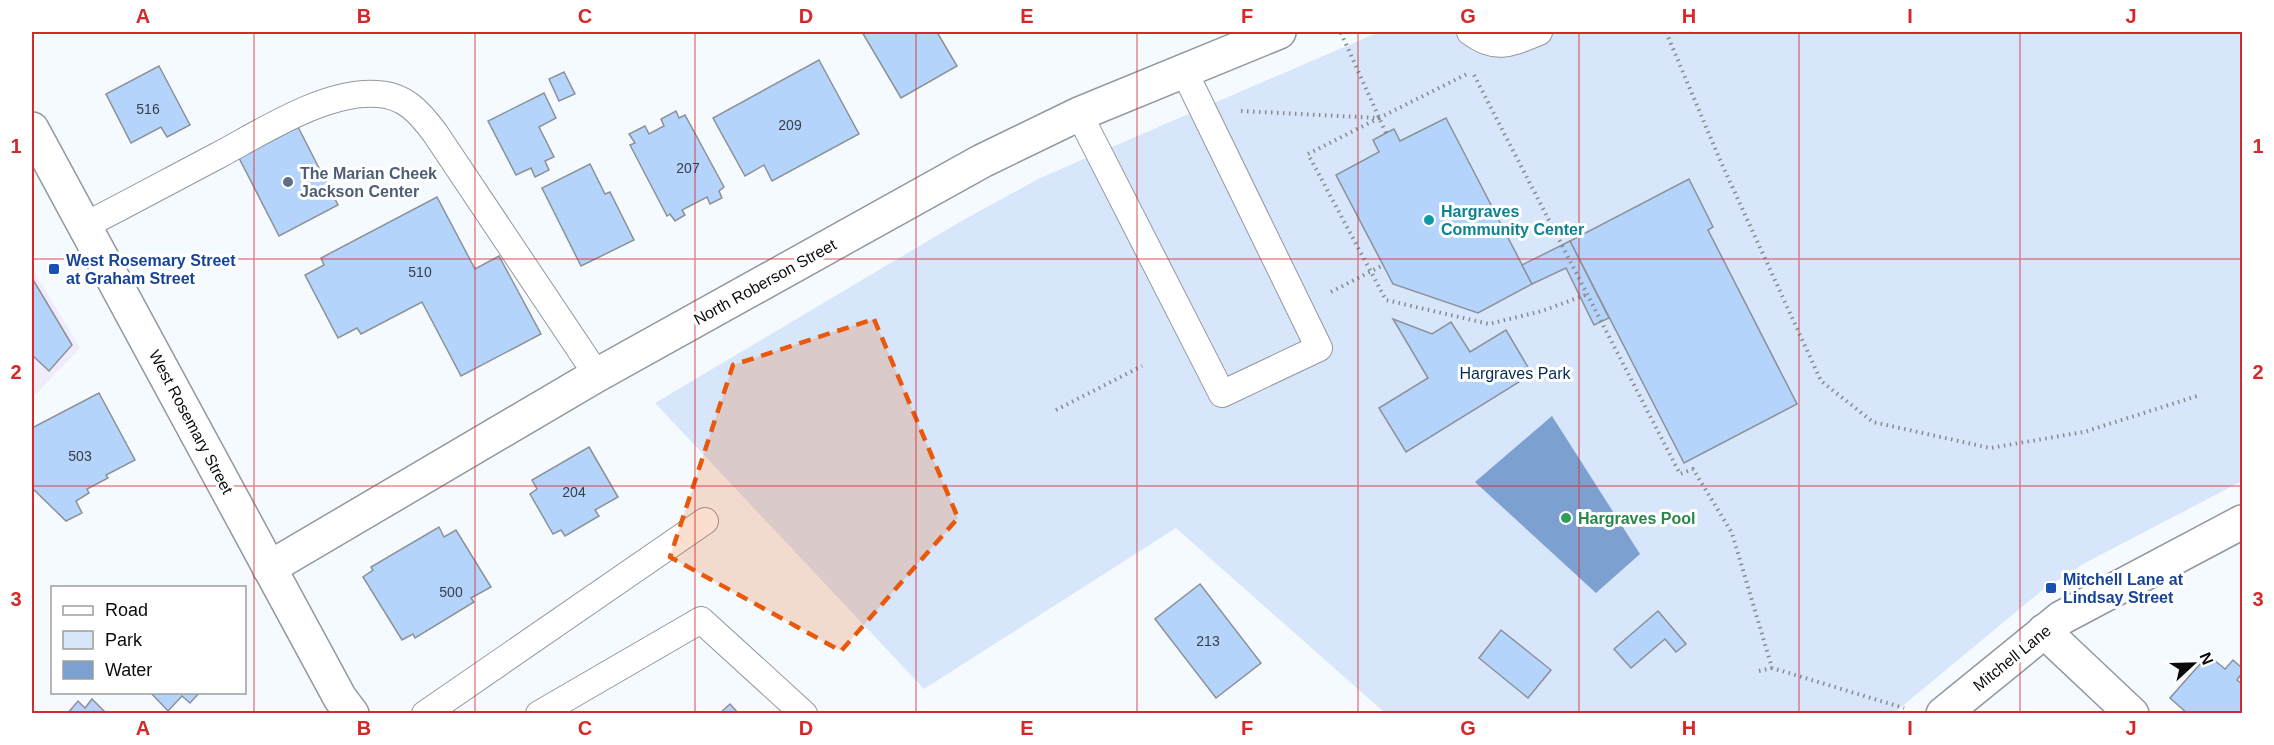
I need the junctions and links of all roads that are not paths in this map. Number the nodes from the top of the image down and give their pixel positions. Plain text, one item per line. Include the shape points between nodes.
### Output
1 (1280, 32) edge
2 (1470, 32) edge
3 (1539, 32) edge
4 (1184, 71) junction
5 (1079, 114) junction
6 (32, 129) edge
7 (84, 226) junction
8 (597, 375) junction
9 (705, 521) dead end
10 (2242, 522) edge
11 (269, 568) junction
12 (2044, 631) junction
13 (339, 708) edge
14 (425, 714) edge
15 (539, 714) edge
16 (804, 714) edge
17 (1943, 714) edge
18 (2132, 714) edge

1 - 4 street, North Roberson Street
2 - 3 lane via 1497,45
4 - 5 street, North Roberson Street
4 - 5 lane via 1319,348 1222,394
5 - 8 street, North Roberson Street via 982,161
6 - 7 street, West Rosemary Street
7 - 8 lane via 307,109 352,96 377,94 397,98 418,111 435,133
7 - 11 street, West Rosemary Street
8 - 11 street, North Roberson Street
9 - 14 lane
10 - 12 street, Mitchell Lane via 2061,618
11 - 13 street, West Rosemary Street
12 - 17 street, Mitchell Lane
12 - 18 street
15 - 16 lane via 701,620

